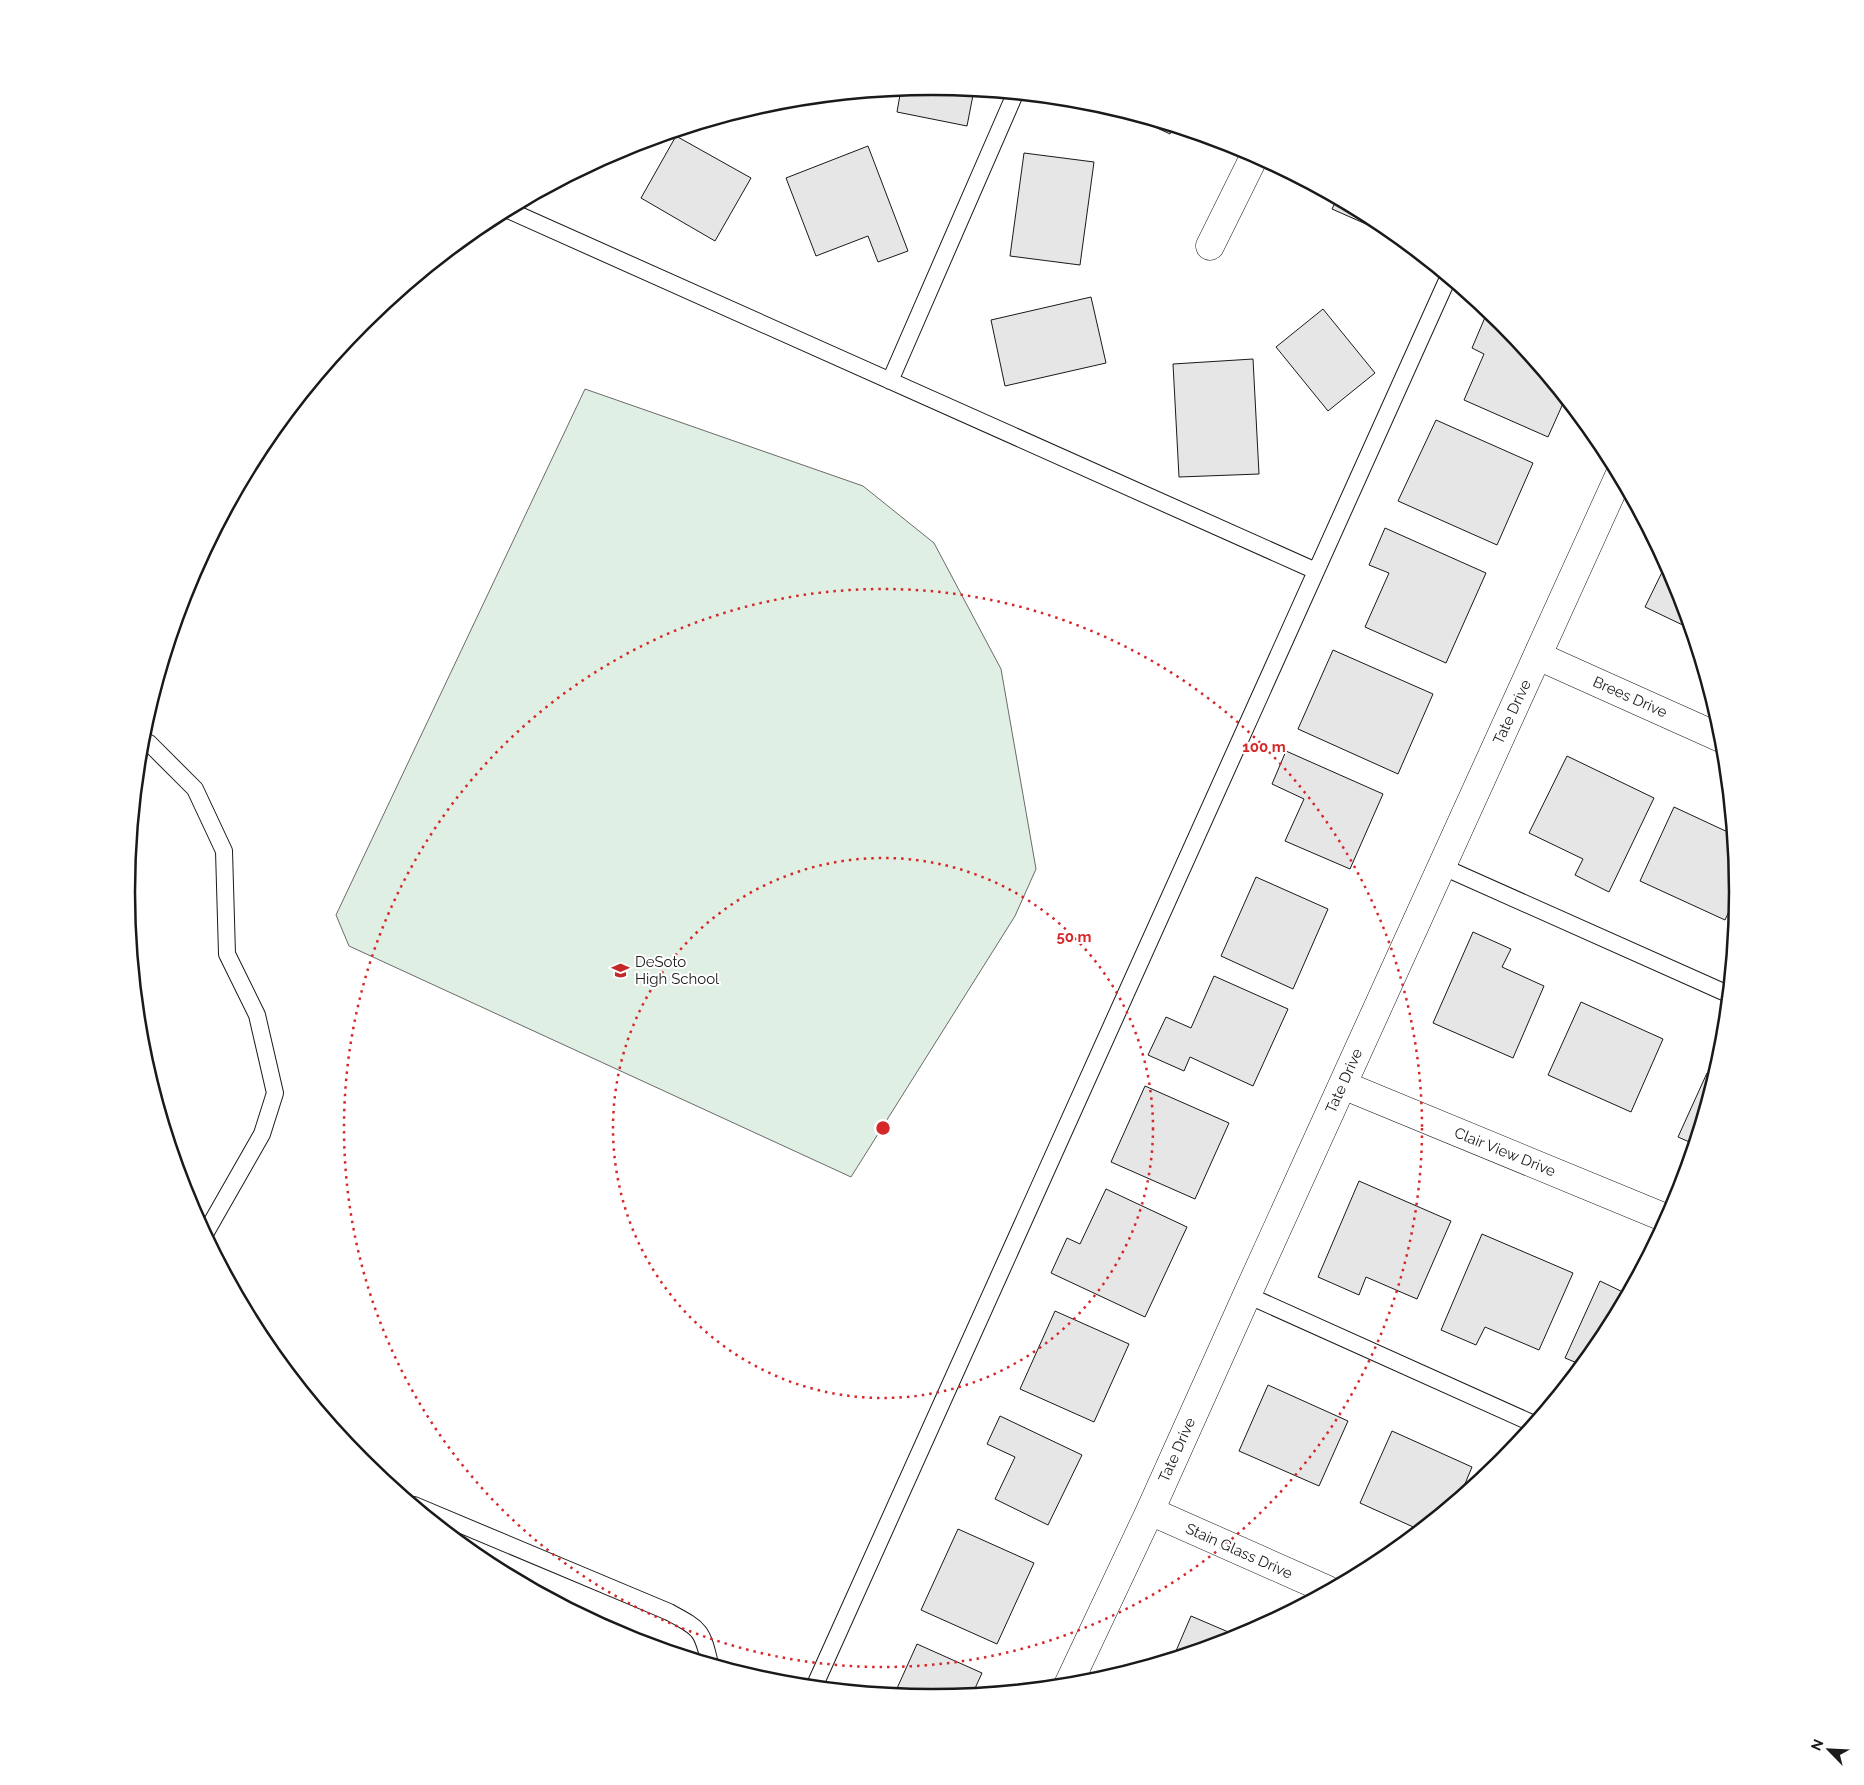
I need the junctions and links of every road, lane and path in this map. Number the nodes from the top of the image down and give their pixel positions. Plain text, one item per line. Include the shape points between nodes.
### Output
1 (1013, 100) edge
2 (1251, 162) edge
3 (515, 213) edge
4 (1210, 246) dead end
5 (1446, 283) edge
6 (890, 380) junction
7 (1616, 483) edge
8 (1316, 571) junction
9 (1538, 656) junction
10 (1713, 735) edge
11 (149, 743) edge
12 (1442, 866) junction
13 (1723, 992) edge
14 (1342, 1085) junction
15 (1661, 1215) edge
16 (208, 1227) edge
17 (1247, 1295) junction
18 (1529, 1422) edge
19 (1150, 1511) junction
20 (431, 1512) edge
21 (1323, 1588) edge
22 (709, 1658) edge
23 (1072, 1678) edge
24 (817, 1681) edge

1 - 6 lane
2 - 4 street
3 - 6 lane
5 - 8 lane
6 - 8 lane
7 - 9 street, Tate Drive
8 - 24 lane
9 - 10 street, Brees Drive
9 - 12 street, Tate Drive
11 - 16 lane via 195,789 224,851 227,954 257,1015 275,1093 262,1134
12 - 13 lane
12 - 14 street, Tate Drive
14 - 15 street, Clair View Drive
14 - 17 street, Tate Drive
17 - 18 lane
17 - 19 street, Tate Drive
19 - 21 street, Stain Glass Drive
19 - 23 street, Tate Drive
20 - 22 lane via 669,1612 695,1626 705,1640

